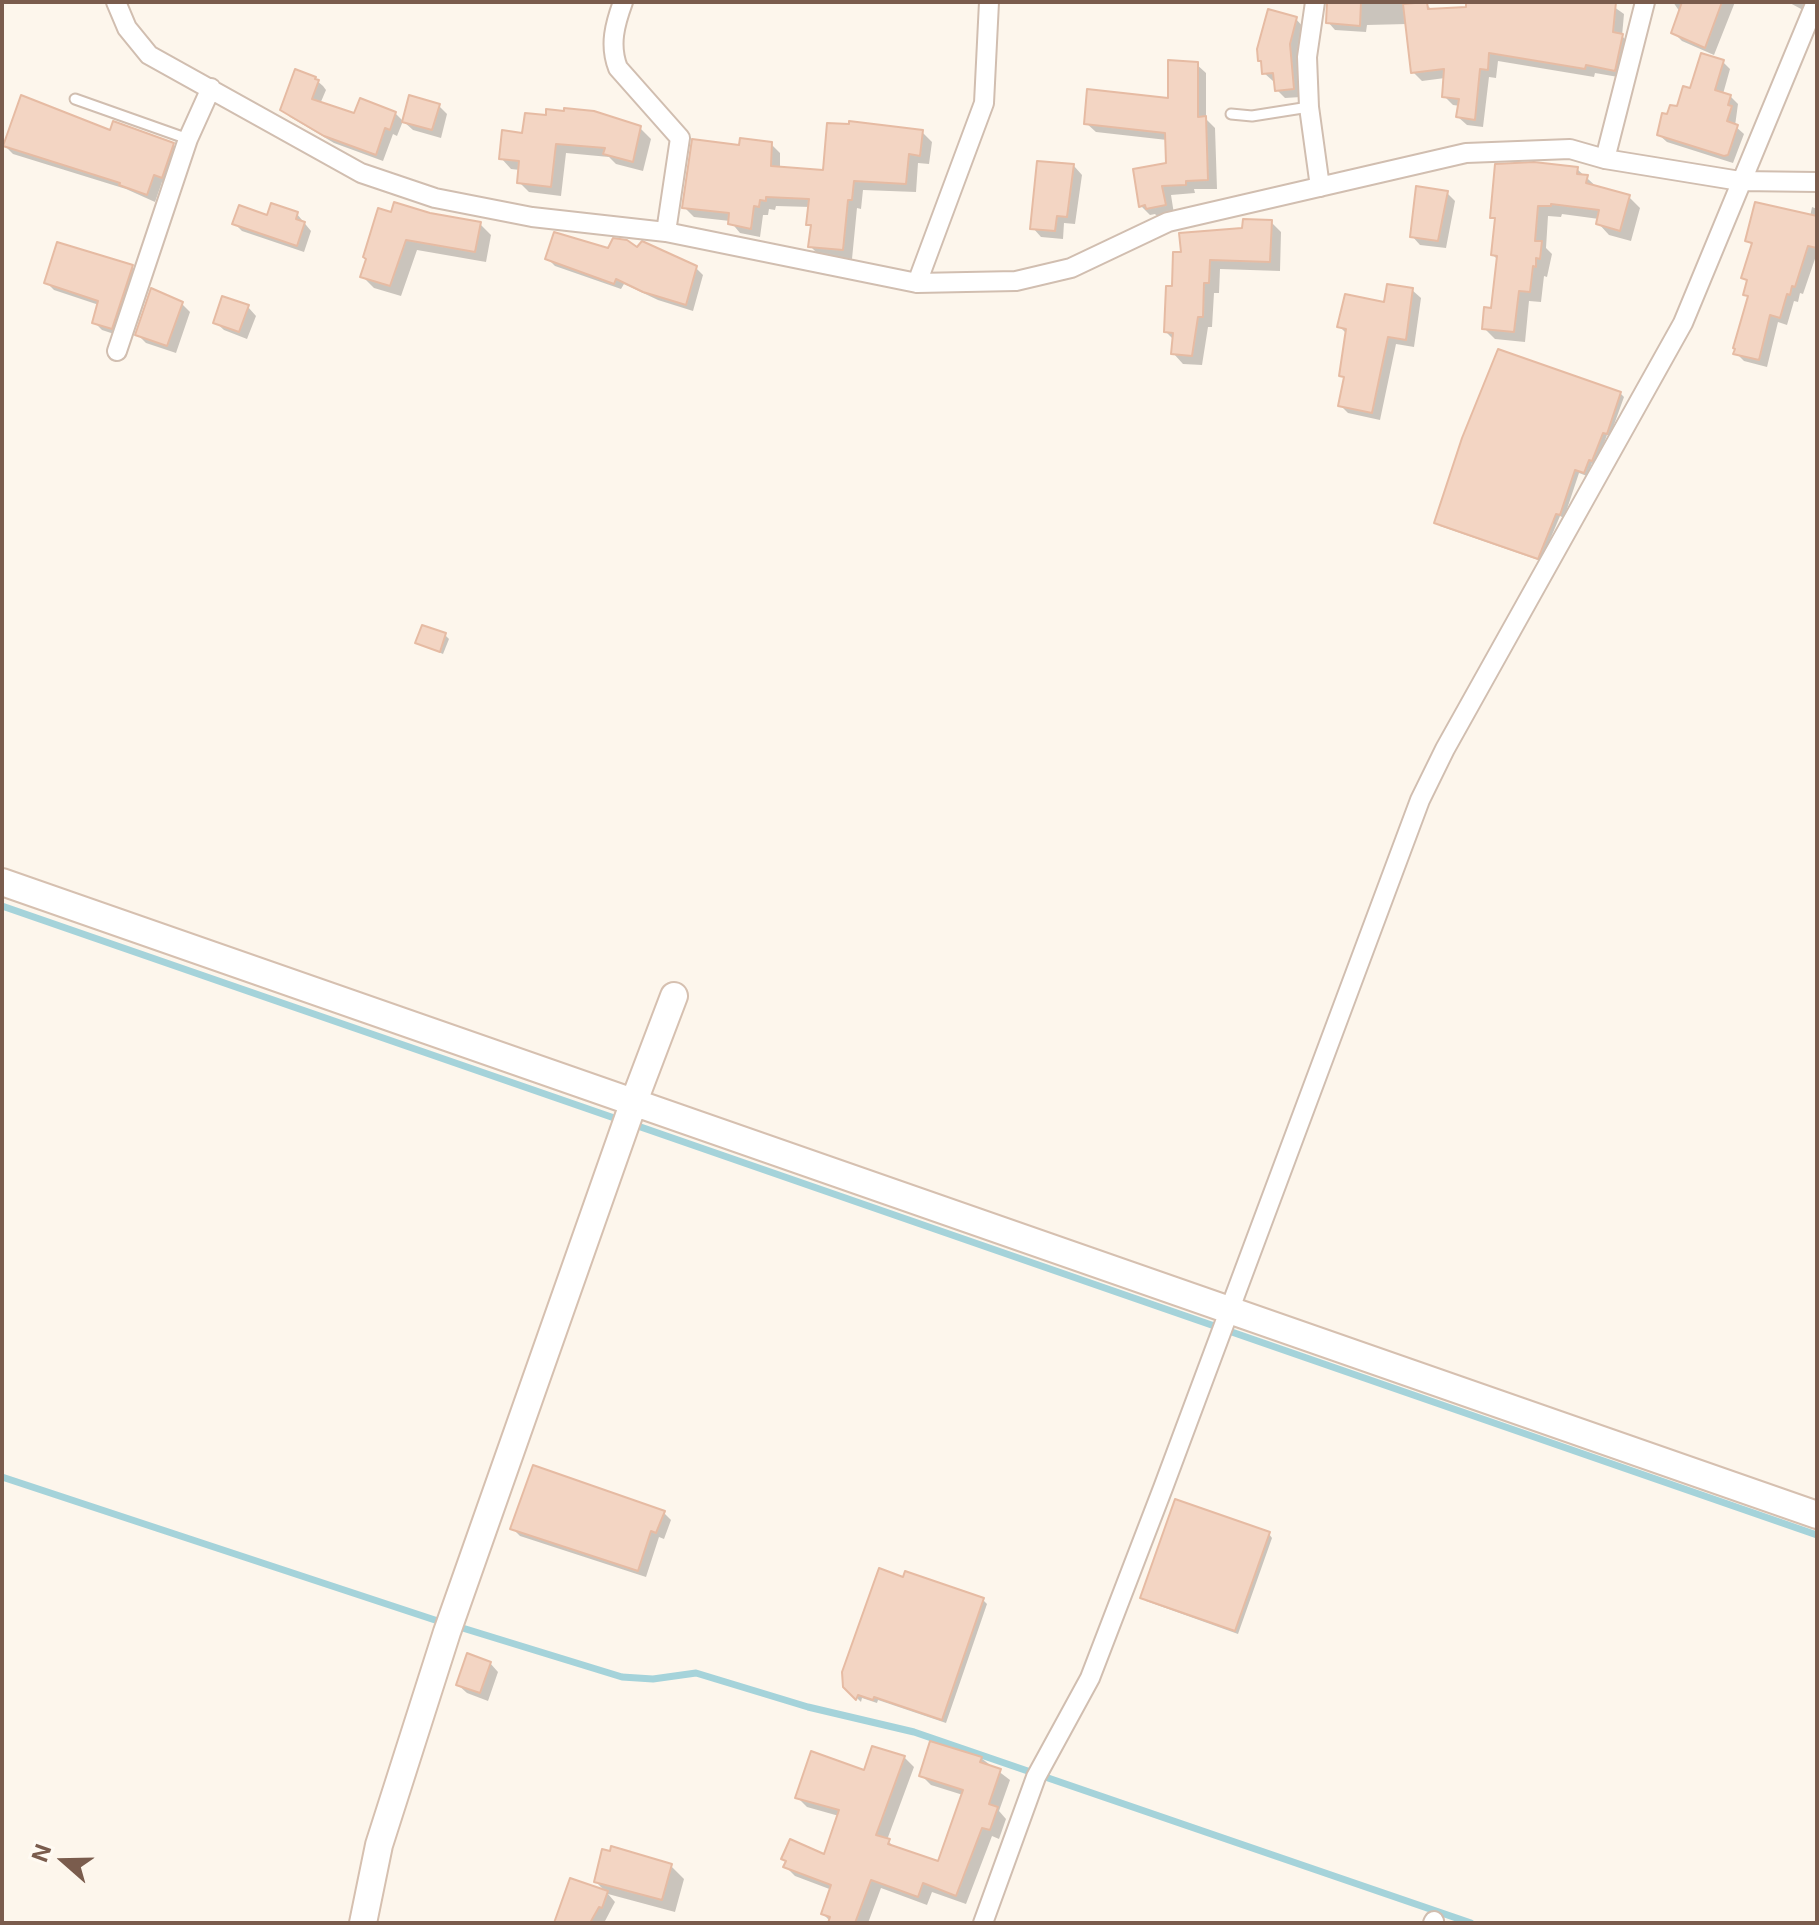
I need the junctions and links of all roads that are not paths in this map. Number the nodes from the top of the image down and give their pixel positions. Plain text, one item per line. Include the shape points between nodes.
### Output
1 (116, 2) edge
2 (623, 2) edge
3 (989, 2) edge
4 (1315, 2) edge
5 (1645, 2) edge
6 (1816, 2) edge
7 (211, 88) junction
8 (75, 99) dead end
9 (1309, 107) junction
10 (1231, 114) dead end
11 (188, 139) junction
12 (1605, 159) junction
13 (1740, 181) junction
14 (1817, 182) edge
15 (1320, 187) junction
16 (666, 232) junction
17 (917, 283) junction
18 (117, 351) dead end
19 (2, 882) edge
20 (674, 996) dead end
21 (633, 1104) junction
22 (1230, 1309) junction
23 (1817, 1515) edge
24 (363, 1923) edge
25 (983, 1923) edge

1 - 7 street via 127,28 149,55
2 - 16 street via 612,54 618,68 680,138
3 - 17 street via 984,103
4 - 9 street via 1307,57
5 - 12 street
6 - 13 street
7 - 11 street
7 - 16 street via 361,173 435,198 532,217
8 - 11 lane
9 - 10 lane
9 - 15 street
11 - 18 street
12 - 13 street
12 - 15 street via 1570,149 1466,153
13 - 14 street
13 - 22 street via 1683,323 1420,800
15 - 17 street via 1168,222 1071,268 1016,281
16 - 17 street
19 - 21 street
20 - 21 street
21 - 22 street
21 - 24 street via 447,1632 379,1845
22 - 23 street
22 - 25 street via 1090,1678 1036,1777

